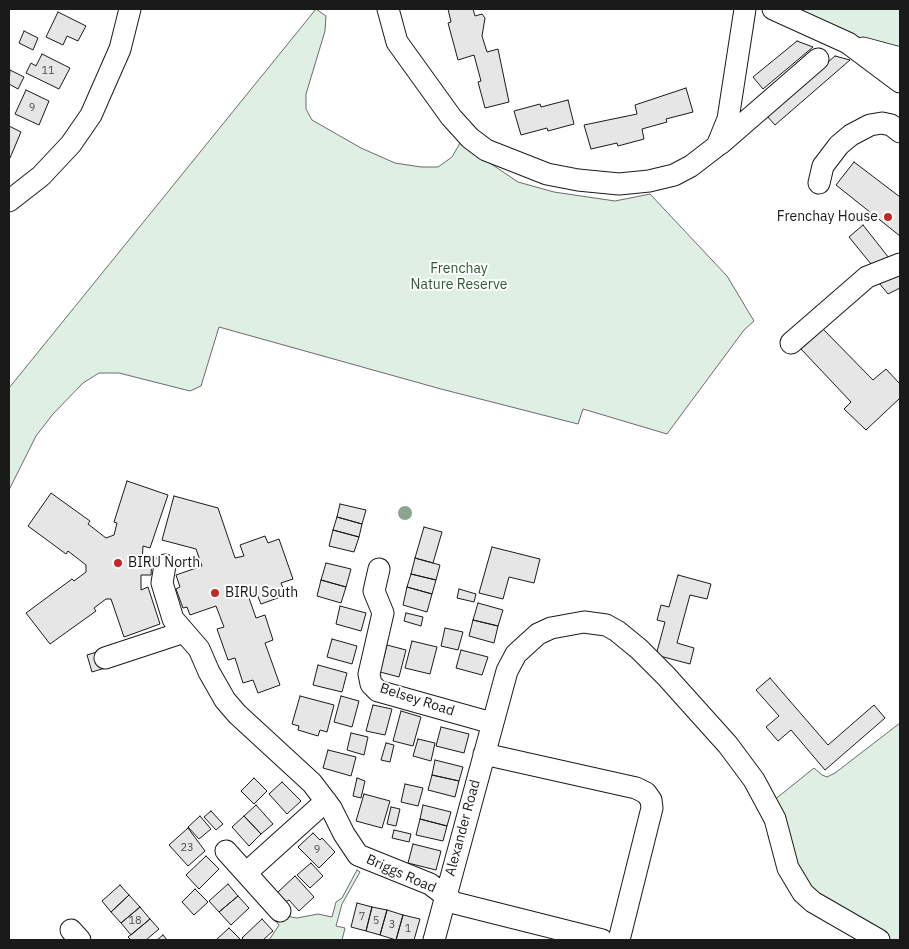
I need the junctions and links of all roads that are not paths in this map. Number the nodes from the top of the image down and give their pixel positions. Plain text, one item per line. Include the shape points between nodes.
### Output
1 (130, 9) edge
2 (388, 9) edge
3 (745, 9) edge
4 (773, 9) edge
5 (848, 44) junction
6 (900, 58) edge
7 (818, 59) dead end
8 (900, 82) edge
9 (900, 132) edge
10 (717, 146) junction
11 (819, 183) dead end
12 (9, 201) edge
13 (900, 264) edge
14 (791, 343) dead end
15 (165, 565) dead end
16 (379, 569) dead end
17 (184, 632) junction
18 (105, 658) dead end
19 (493, 719) junction
20 (484, 754) junction
21 (326, 801) junction
22 (226, 851) dead end
23 (246, 873) junction
24 (445, 895) junction
25 (280, 911) dead end
26 (434, 940) edge
27 (602, 940) edge
28 (619, 940) edge
29 (879, 940) edge

1 - 12 street via 120,49 91,115 71,144 41,176
2 - 10 street via 398,42 452,117 470,138 486,150 516,163 547,174 619,184 674,175
3 - 10 street via 728,119
4 - 5 street
5 - 6 street
5 - 8 street
7 - 10 street
9 - 11 street via 882,123 851,135 823,166
13 - 14 street via 867,277
15 - 17 street, Briggs Road via 162,583 173,619
16 - 19 street, Belsey Road via 374,591 383,613 369,674 371,684 378,691
17 - 18 street
17 - 21 street, Briggs Road via 199,649 225,700 300,770
19 - 20 street, Alexander Road
19 - 29 street, Alexander Road via 507,671 516,654 538,634 566,624 584,622 601,624 617,631 666,676 728,745 754,780 775,819 788,868 803,893 825,910
20 - 24 street, Alexander Road
20 - 28 street via 636,788 646,793 652,808
21 - 23 street
21 - 24 street, Briggs Road via 358,855 430,884
22 - 23 street
23 - 25 street
24 - 26 street, Alexander Road
24 - 27 street, Briggs Road via 455,903

